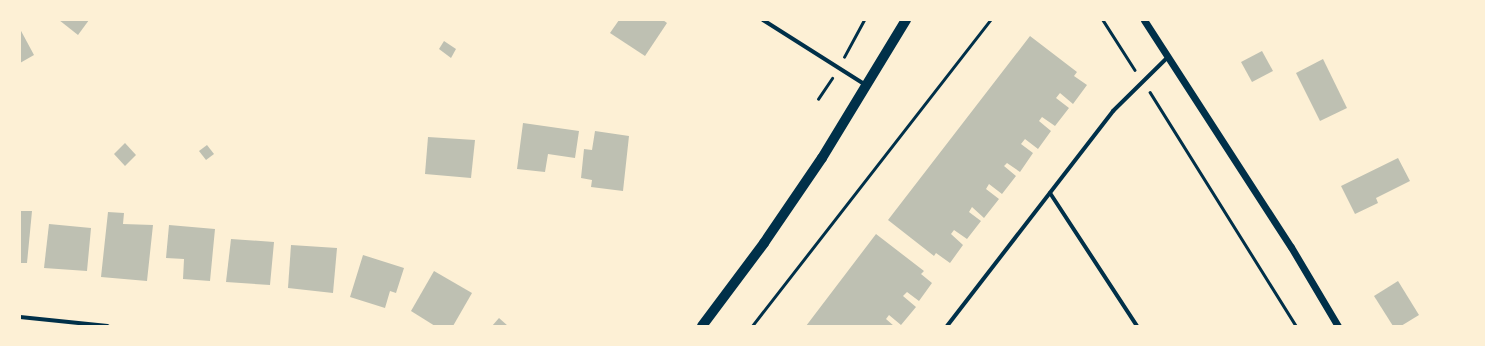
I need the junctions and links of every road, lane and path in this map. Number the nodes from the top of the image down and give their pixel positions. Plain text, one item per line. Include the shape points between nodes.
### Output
1 (764, 20) edge
2 (906, 20) edge
3 (990, 20) edge
4 (1103, 20) edge
5 (1144, 20) edge
6 (1168, 57) junction
7 (1143, 82) junction
8 (866, 85) junction
9 (1050, 193) junction
10 (20, 317) edge
11 (108, 326) edge
12 (702, 326) edge
13 (752, 326) edge
14 (947, 326) edge
15 (1137, 326) edge
16 (1296, 326) edge
17 (1338, 326) edge

1 - 8 street
2 - 8 main road
3 - 13 path
4 - 7 path
5 - 6 street
6 - 7 street
6 - 17 street via 1298,258
7 - 9 street via 1113,111
7 - 16 path
8 - 12 main road via 822,158
9 - 14 street
9 - 15 street
10 - 11 street

